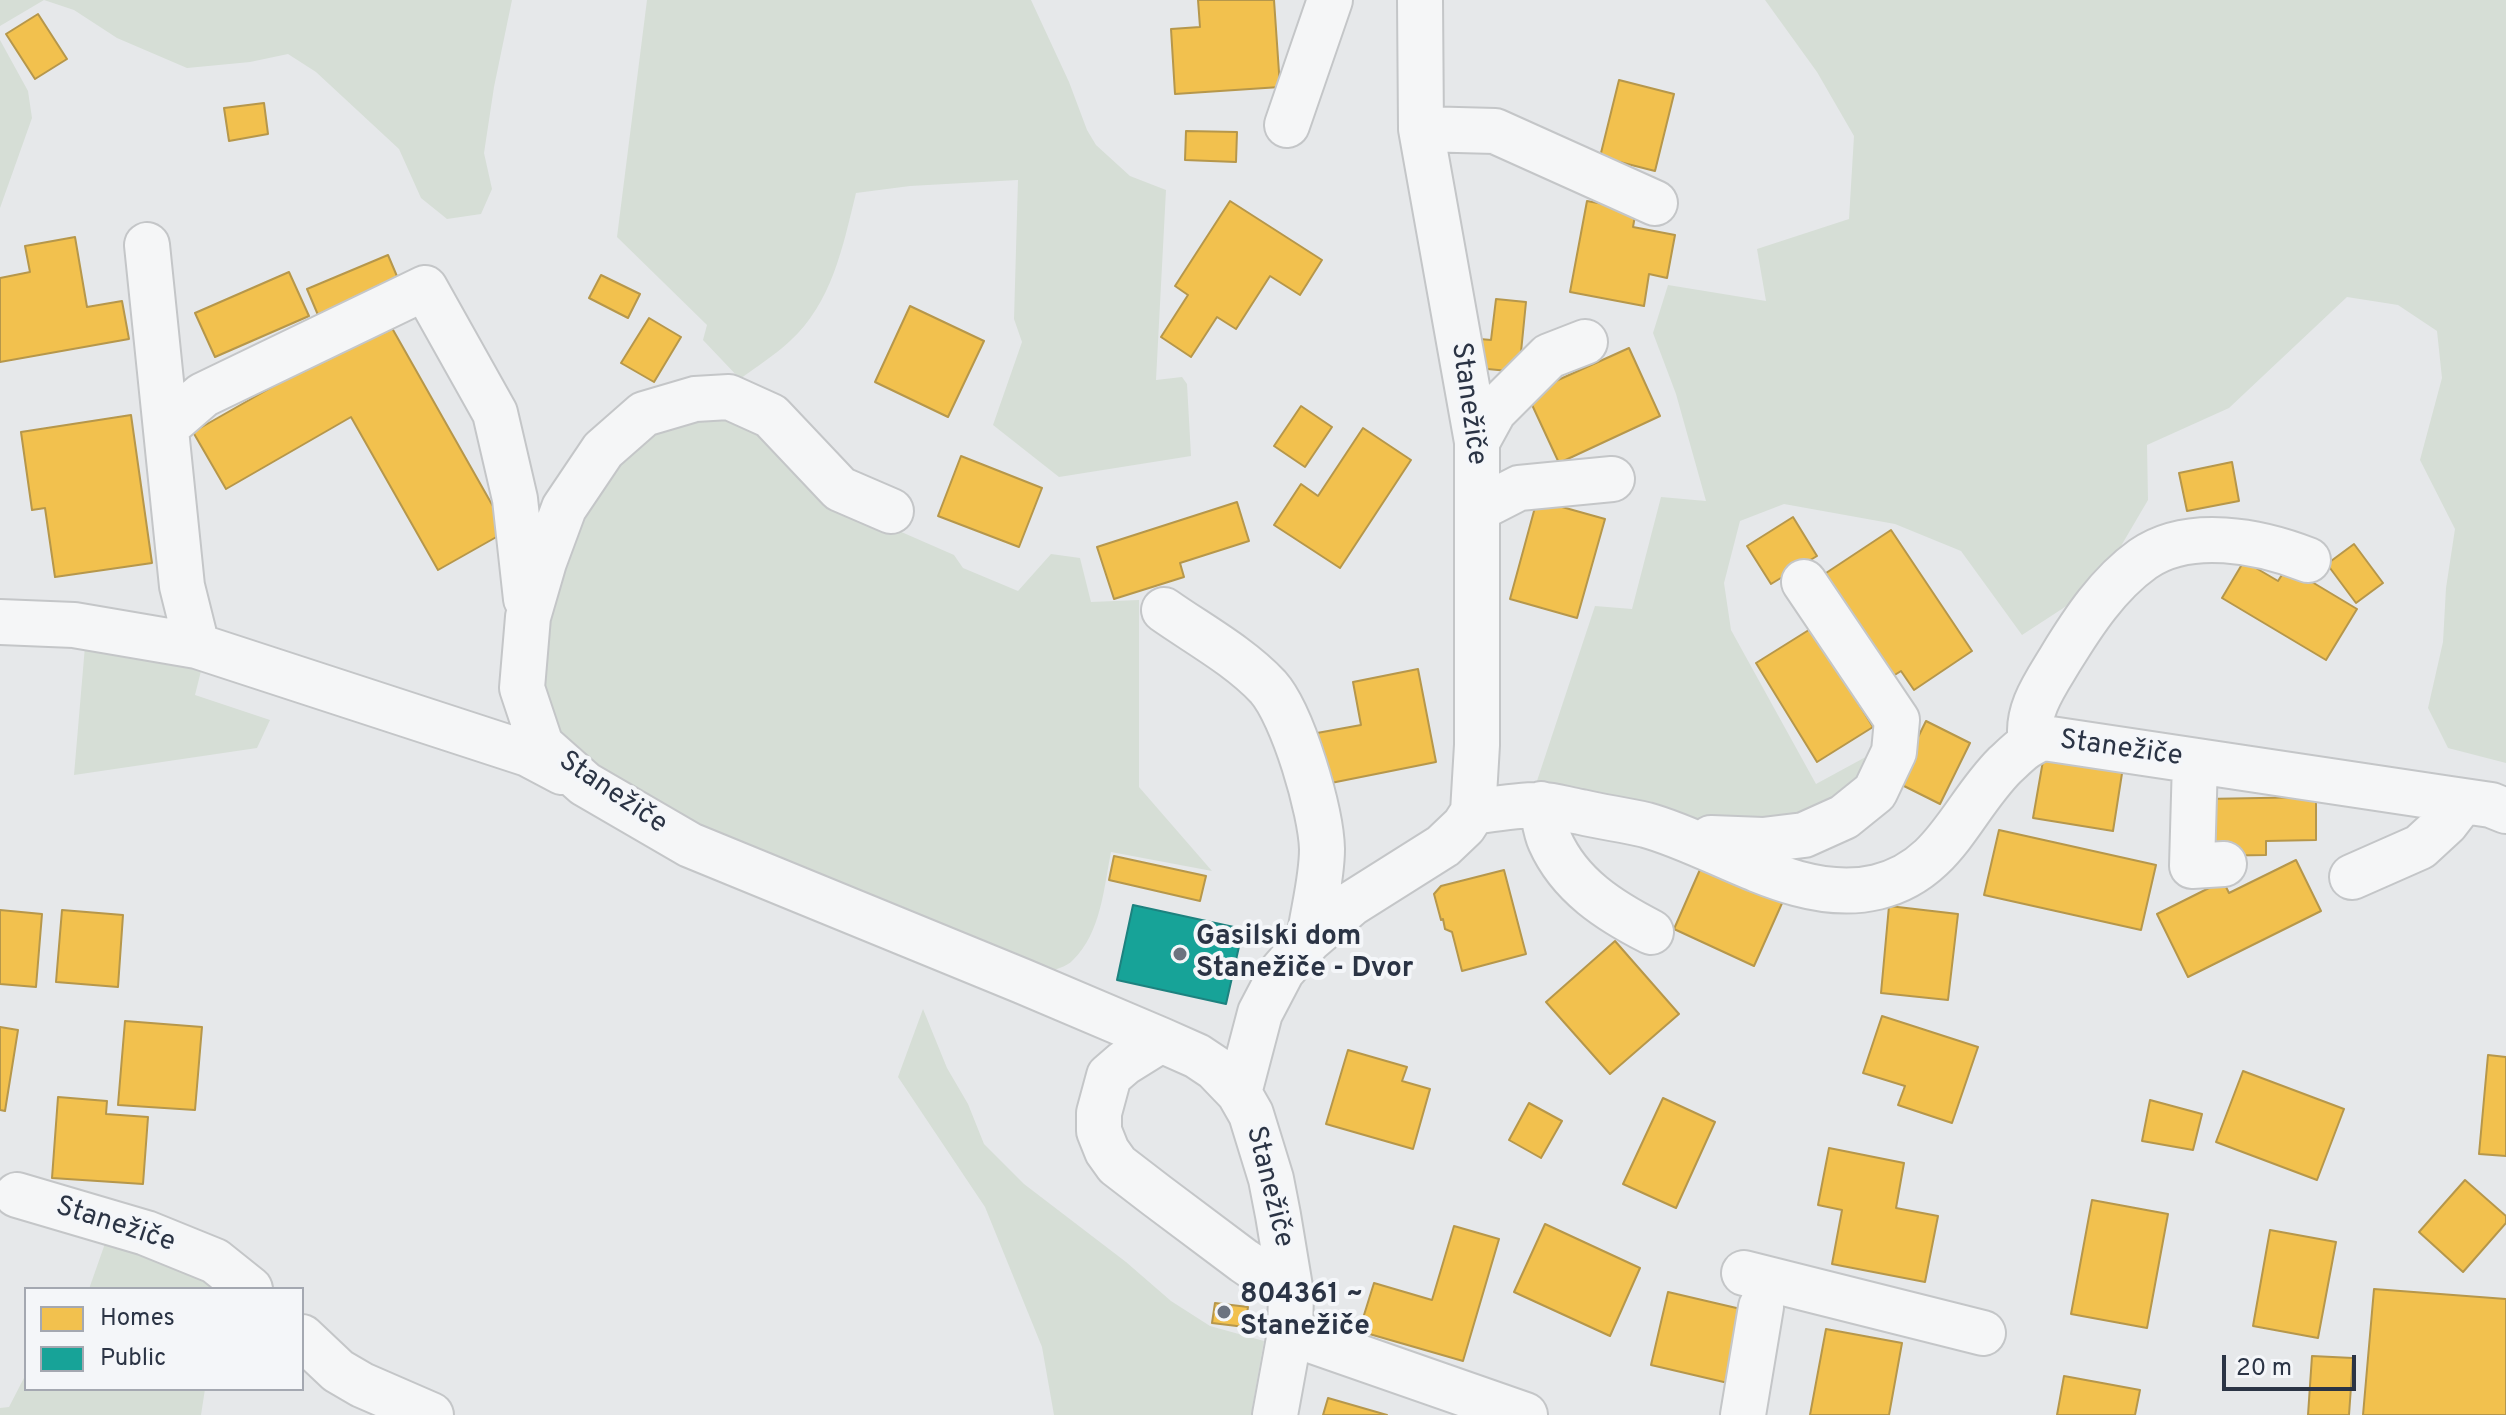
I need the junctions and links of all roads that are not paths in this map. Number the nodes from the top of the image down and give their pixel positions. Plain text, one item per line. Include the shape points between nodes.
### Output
1 (1330, 0) edge
2 (1420, 0) edge
3 (1287, 125) dead end
4 (1421, 129) junction
5 (1655, 203) dead end
6 (147, 245) dead end
7 (1585, 342) dead end
8 (166, 427) junction
9 (1477, 442) junction
10 (1612, 479) dead end
11 (1478, 509) junction
12 (891, 511) dead end
13 (2308, 560) dead end
14 (1804, 582) dead end
15 (1164, 610) dead end
16 (528, 617) junction
17 (0, 622) edge
18 (197, 646) junction
19 (2031, 742) junction
20 (2195, 761) junction
21 (585, 784) junction
22 (2463, 801) junction
23 (1541, 804) junction
24 (2506, 811) edge
25 (1473, 812) junction
26 (1681, 837) junction
27 (2224, 864) dead end
28 (2352, 877) dead end
29 (1651, 932) dead end
30 (1309, 940) junction
31 (1161, 1040) junction
32 (1239, 1093) junction
33 (17, 1195) dead end
34 (248, 1287) edge
35 (1291, 1313) junction
36 (1983, 1333) dead end
37 (304, 1339) edge
38 (431, 1415) edge
39 (1275, 1415) edge
40 (1525, 1415) edge
41 (1743, 1415) edge

1 - 3 street
2 - 4 street, Stanežiče
4 - 5 street via 1495,131
4 - 9 street, Stanežiče
6 - 8 street
7 - 9 street via 1549,356 1494,411
8 - 16 street via 203,395 425,288 495,413 515,499
8 - 18 street via 182,586
9 - 11 street, Stanežiče
10 - 11 street via 1519,488
11 - 25 street, Stanežiče
12 - 16 street, Stanežiče via 840,489 771,416 729,397 695,399 644,414 603,450 564,508
13 - 19 street via 2275,547 2223,540 2172,545 2143,559 2100,600 2075,636 2034,707 2028,729
14 - 26 street via 1897,720 1894,752 1875,792 1844,817 1804,835 1763,840
15 - 30 street via 1248,669 1270,689 1287,721 1311,786 1322,848
16 - 21 street, Stanežiče via 522,688 541,745
17 - 18 street via 74,625
18 - 21 street via 528,754
19 - 20 street, Stanežiče via 2044,738
19 - 26 street, Stanežiče via 1989,781 1929,862 1878,887 1849,891 1793,882
20 - 22 street, Stanežiče
20 - 27 street via 2192,866
21 - 31 street, Stanežiče via 690,845
22 - 24 street, Stanežiče
22 - 28 street via 2420,847
23 - 25 street, Stanežiče
23 - 26 street, Stanežiče
23 - 29 street via 1550,841 1586,891 1613,913
25 - 30 street, Stanežiče via 1443,846 1351,904
30 - 32 street, Stanežiče via 1282,971 1260,1013
31 - 32 street, Stanežiče via 1215,1068
31 - 35 street via 1109,1076 1099,1113 1107,1151 1117,1165 1244,1261
32 - 35 street, Stanežiče via 1271,1179
33 - 34 street, Stanežiče via 160,1239 215,1261
35 - 39 street, Stanežiče
35 - 40 street
36 - 41 street via 1753,1290
37 - 38 street via 338,1371

